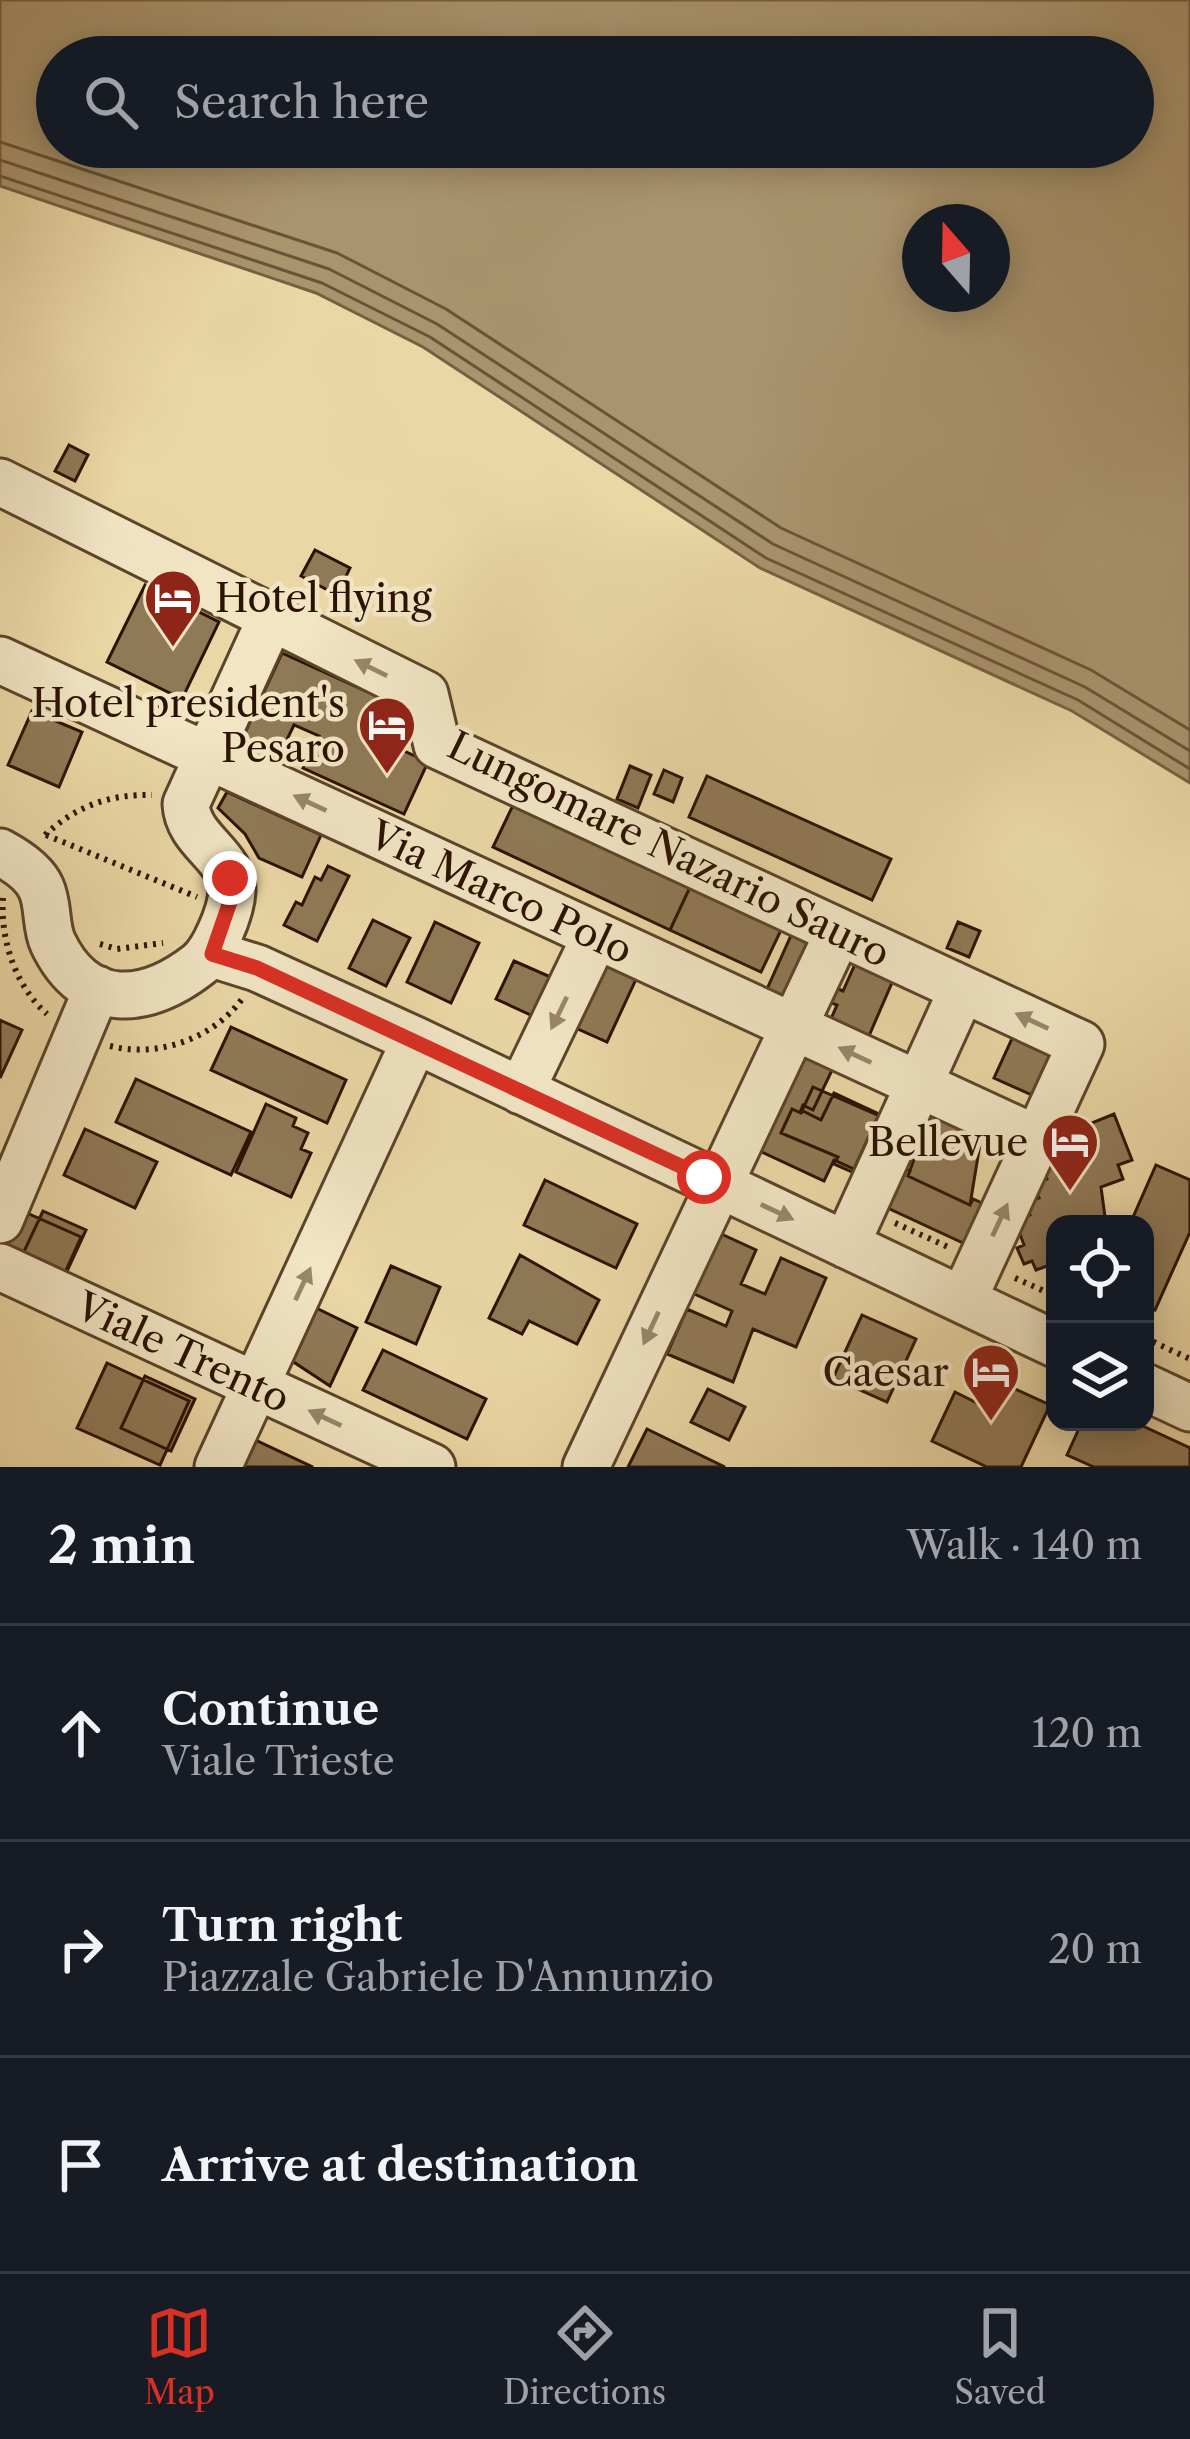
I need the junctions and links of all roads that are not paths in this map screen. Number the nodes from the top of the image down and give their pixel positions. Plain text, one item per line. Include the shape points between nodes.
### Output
1 (0, 482) edge
2 (270, 620) junction
3 (6, 678) edge
4 (208, 756) junction
5 (24, 844) edge
6 (838, 933) junction
7 (596, 935) junction
8 (212, 954) junction
9 (97, 989) junction
10 (962, 989) junction
11 (794, 1027) junction
12 (415, 1040) junction
13 (919, 1084) junction
14 (521, 1091) junction
15 (1037, 1139) junction
16 (718, 1184) junction
17 (0, 1220) edge
18 (846, 1245) junction
19 (0, 1267) edge
20 (963, 1300) junction
21 (1046, 1340) edge
22 (256, 1386) junction
23 (1154, 1391) edge
24 (1190, 1408) edge
25 (218, 1467) edge
26 (432, 1467) edge
27 (586, 1467) edge

1 - 2 street, Lungomare Nazario Sauro
2 - 4 street
6 -> 2 street, Lungomare Nazario Sauro via 437,745 425,694
3 - 4 street, Via Marco Polo
7 -> 4 street, Via Marco Polo
4 - 8 street via 177,801 230,878 232,896
5 - 9 street via 51,940 71,972
6 - 10 street, Lungomare Nazario Sauro
6 - 11 street
7 - 11 street, Via Marco Polo
7 -> 14 street
8 - 9 street via 175,983 131,999
8 - 12 street
9 - 17 street
10 - 13 street
15 -> 10 street, Lungomare Nazario Sauro via 1081,1043
13 -> 11 street, Via Marco Polo
11 - 16 street
12 - 14 street
22 -> 12 street
13 - 15 street, Via Marco Polo
13 - 18 street
14 - 16 street
20 -> 15 street
16 -> 18 street
16 -> 27 street
18 - 20 street
19 - 22 street, Viale Trento
20 - 21 street
22 - 25 street
26 -> 22 street, Viale Trento
23 - 24 street

